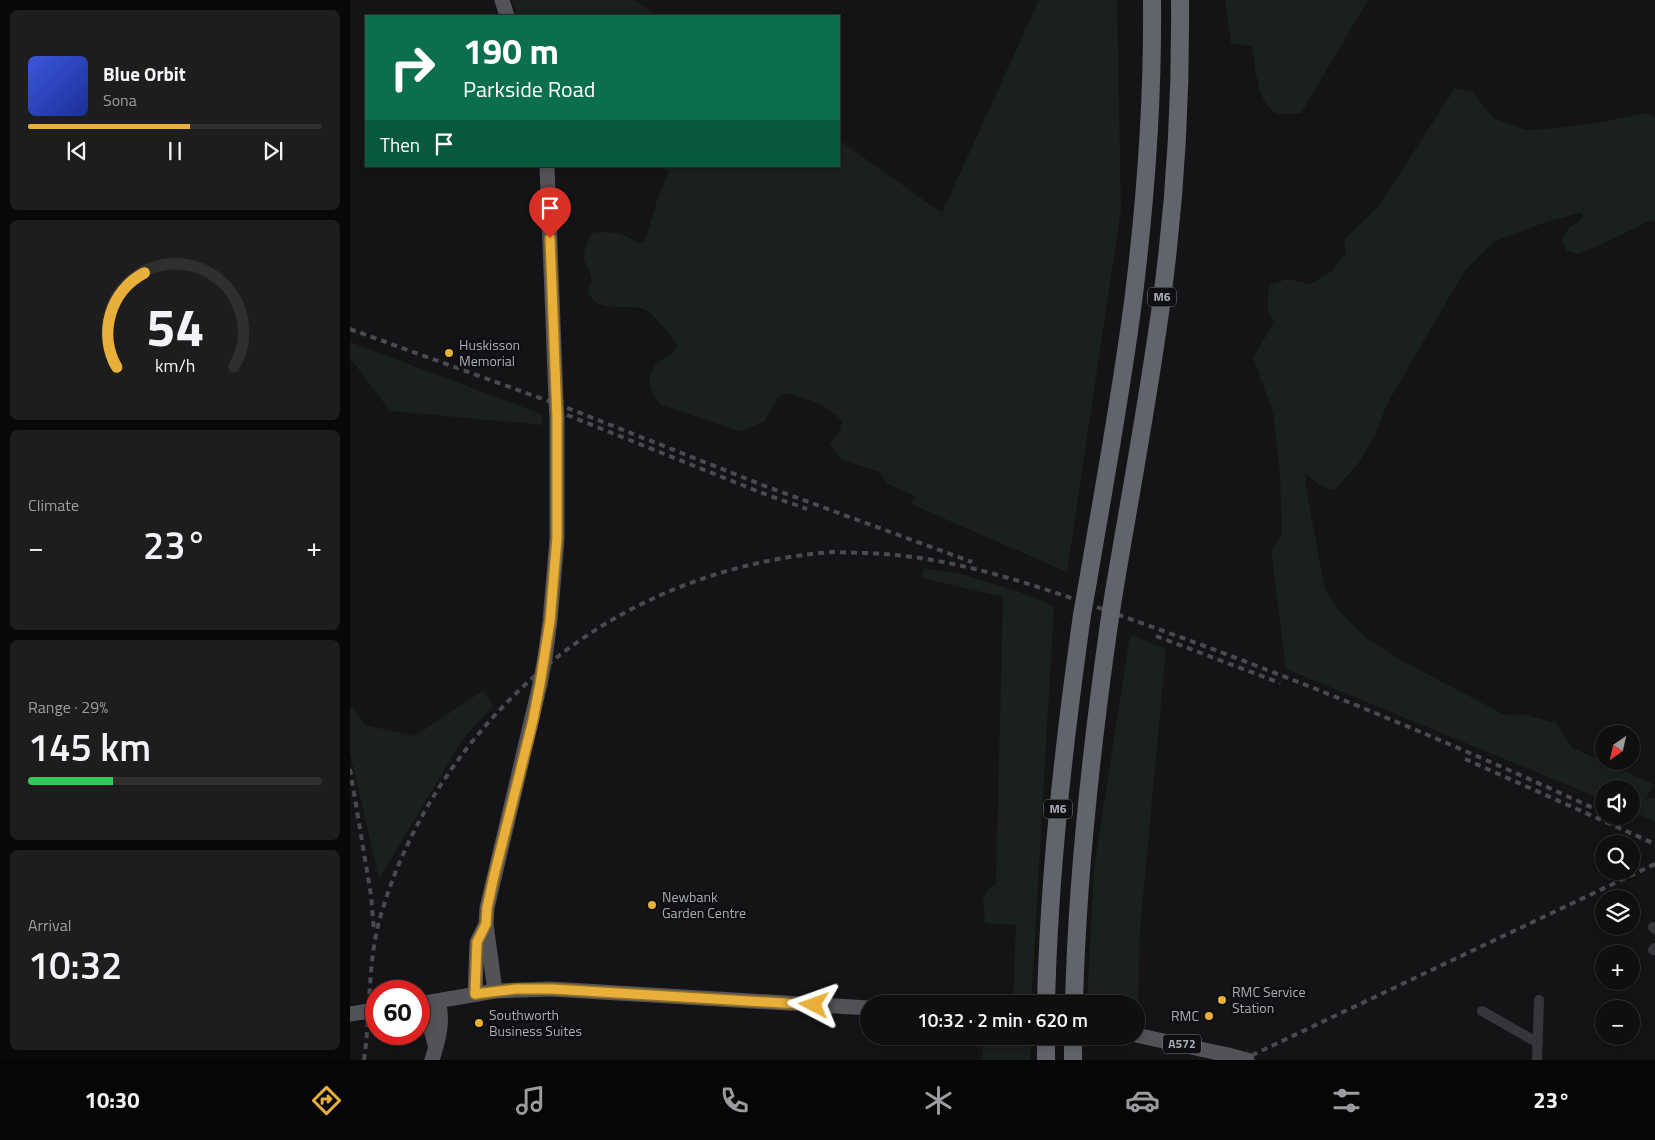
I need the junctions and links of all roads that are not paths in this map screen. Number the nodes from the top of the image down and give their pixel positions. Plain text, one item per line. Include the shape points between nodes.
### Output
1 (502, 0) edge
2 (1152, 0) edge
3 (1180, 0) edge
4 (507, 15) edge
5 (547, 167) edge
6 (486, 924) junction
7 (495, 991) junction
8 (475, 994) junction
9 (1046, 995) edge
10 (1074, 995) edge
11 (1539, 1000) dead end
12 (430, 1002) edge
13 (860, 1007) edge
14 (1482, 1011) dead end
15 (430, 1025) edge
16 (1145, 1037) edge
17 (1538, 1043) junction
18 (1046, 1045) edge
19 (1073, 1045) edge
20 (434, 1054) edge
21 (1046, 1060) edge
22 (1073, 1060) edge
23 (1247, 1060) edge
24 (1537, 1060) edge

1 - 4 main road
2 - 9 highway, M6, bridge via 1153,48 1144,209 1133,305 1070,699 1058,804
3 - 10 highway, M6, bridge via 1178,131 1170,226 1158,323 1097,709 1085,810
5 - 6 main road, bridge via 557,417 557,538 545,658
6 - 7 main road
6 - 8 main road via 477,942
7 - 8 main road
7 - 13 main road via 552,989
8 - 12 main road
11 - 17 street
14 - 17 street
15 - 20 main road
16 - 23 main road, A572, bridge
17 - 24 street
18 - 21 highway
19 - 22 highway

